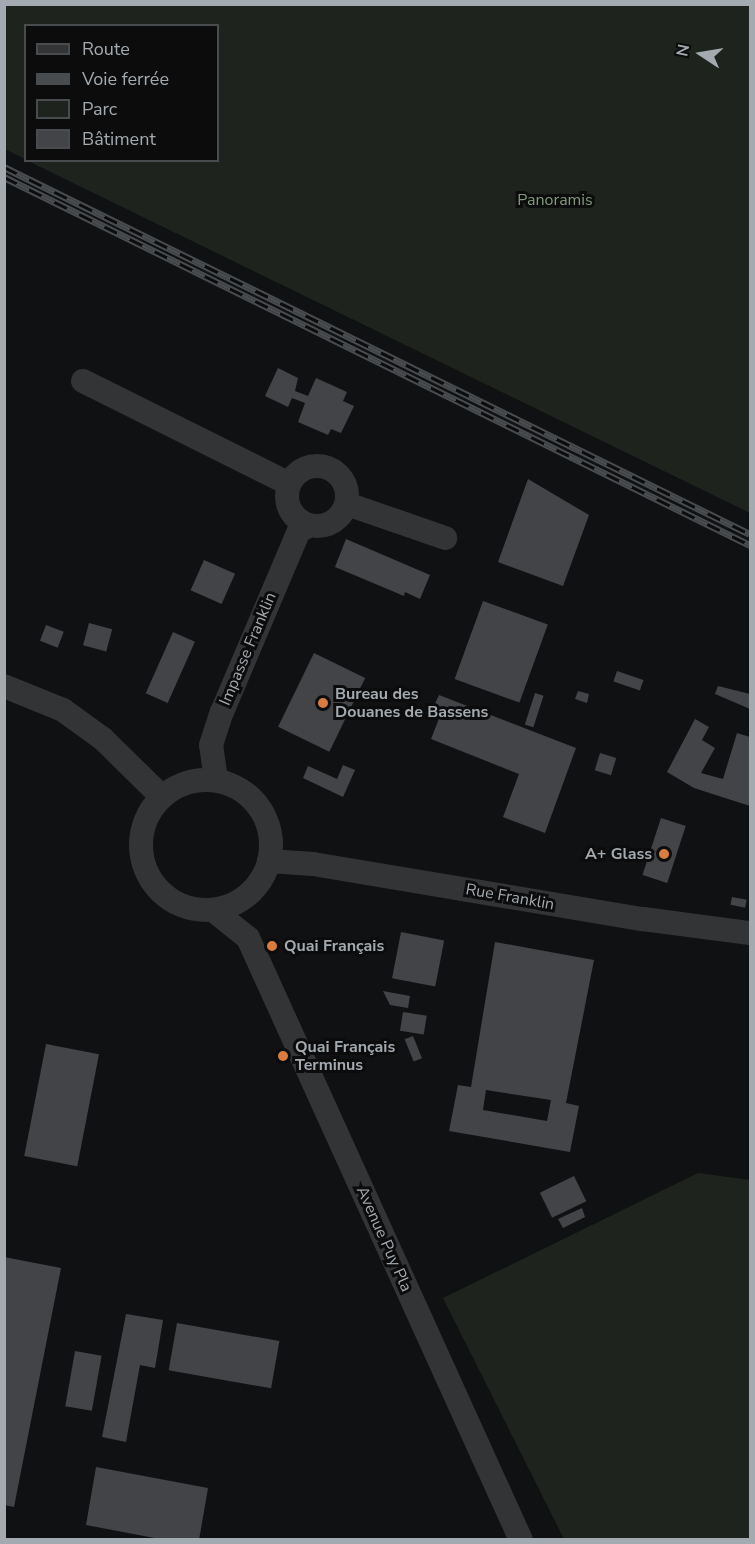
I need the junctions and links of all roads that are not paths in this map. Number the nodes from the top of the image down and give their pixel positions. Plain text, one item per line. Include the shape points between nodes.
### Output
1 (84, 381) dead end
2 (288, 483) junction
3 (347, 504) junction
4 (308, 526) junction
5 (445, 538) dead end
6 (4, 686) edge
7 (216, 780) junction
8 (162, 797) junction
9 (269, 861) junction
10 (255, 888) junction
11 (213, 910) junction
12 (750, 933) edge
13 (248, 938) junction
14 (521, 1539) edge

1 - 2 street
2 - 3 street via 305,466 333,469 346,485
2 - 4 street via 285,493 290,513
3 - 4 street via 329,525
3 - 5 street
4 - 7 street, Impasse Franklin via 299,531 222,712 211,745
6 - 8 street via 63,710 103,739
7 - 8 street via 197,780
7 - 9 street via 237,787 254,801 266,819 271,840
8 - 11 street via 149,813 142,832 147,872 158,889 174,901 192,909
9 - 10 street
9 - 12 street, Rue Franklin via 313,864 643,920
10 - 11 street via 243,898
10 - 13 street, Avenue Puy Pla via 249,906
11 - 13 street, Avenue Puy Pla
13 - 14 street, Avenue Puy Pla

